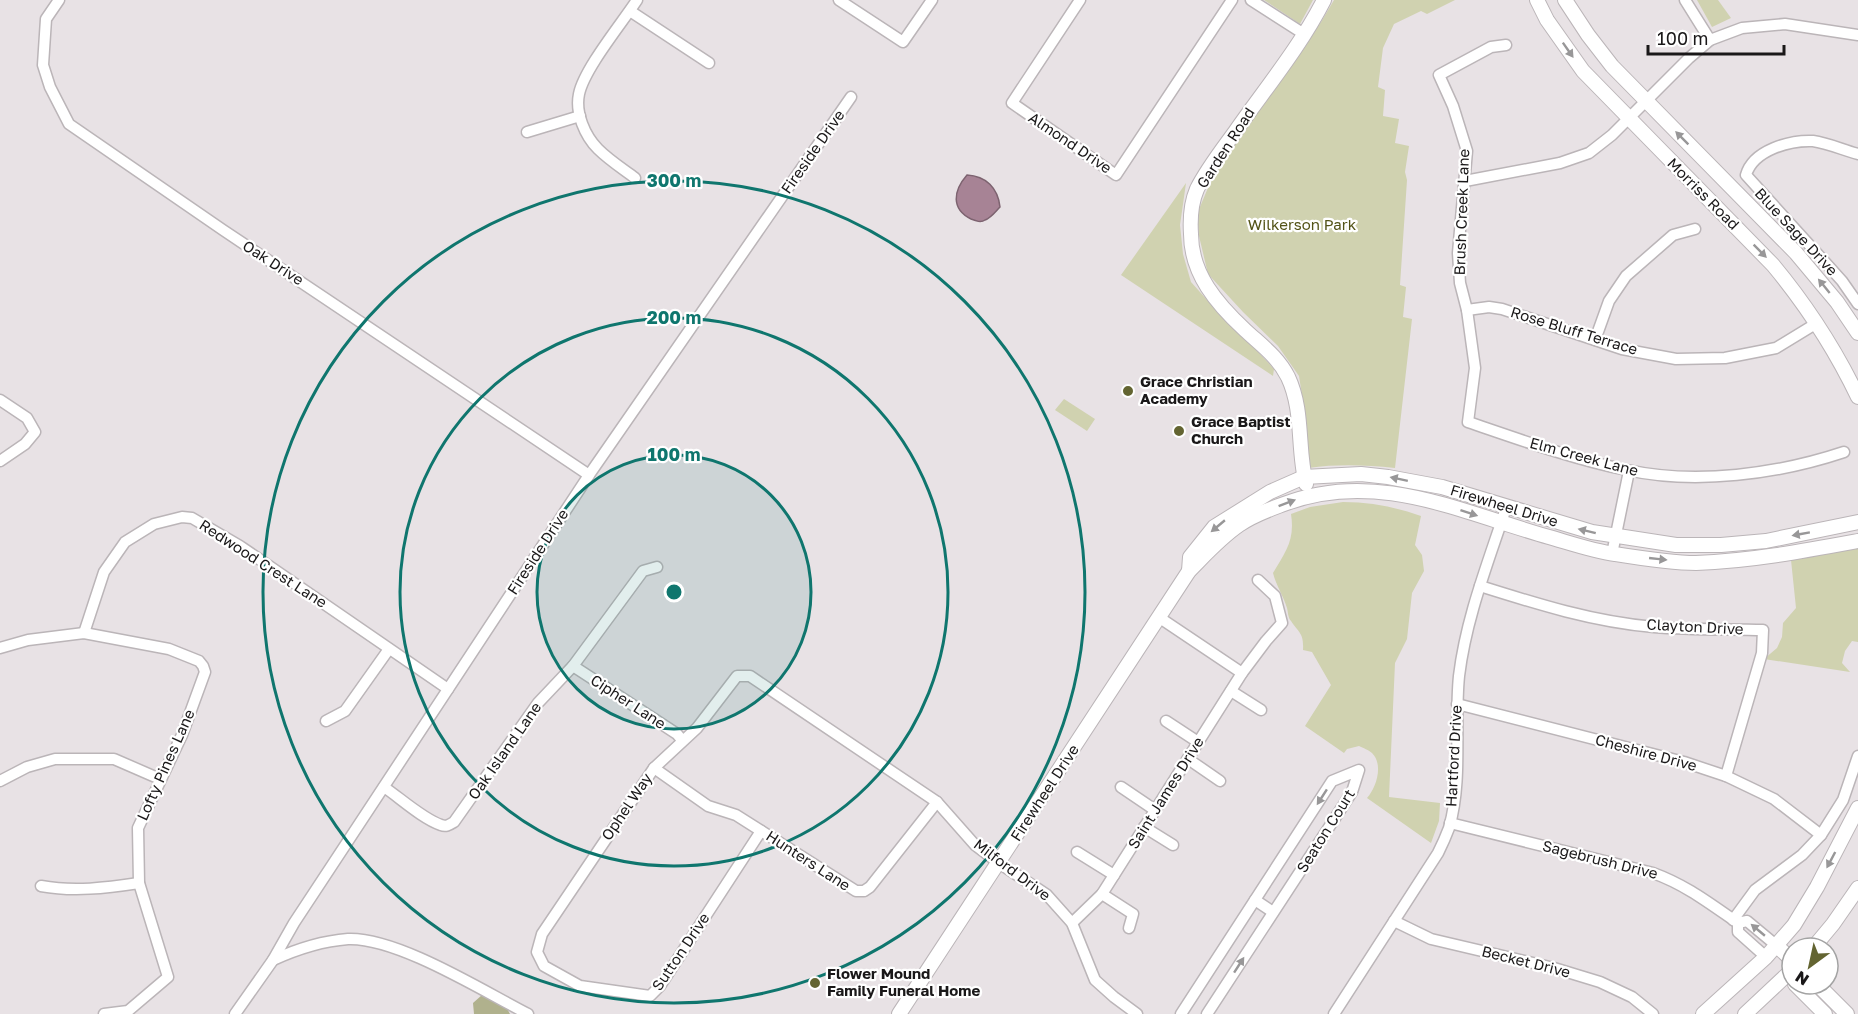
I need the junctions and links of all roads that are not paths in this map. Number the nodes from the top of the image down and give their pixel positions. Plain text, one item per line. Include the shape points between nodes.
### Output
1 (59, 0) edge
2 (637, 0) edge
3 (839, 0) edge
4 (932, 0) edge
5 (1080, 0) edge
6 (1232, 0) edge
7 (1251, 0) edge
8 (1324, 0) edge
9 (1537, 0) edge
10 (1565, 0) edge
11 (1685, 0) edge
12 (630, 11) junction
13 (1304, 34) junction
14 (1858, 35) edge
15 (1710, 40) junction
16 (1506, 45) dead end
17 (709, 63) dead end
18 (851, 97) dead end
19 (1646, 102) junction
20 (580, 116) junction
21 (1628, 118) junction
22 (527, 132) dead end
23 (1858, 154) edge
24 (635, 178) dead end
25 (1465, 182) junction
26 (1695, 229) dead end
27 (1858, 304) edge
28 (1467, 310) junction
29 (1817, 323) junction
30 (1858, 333) edge
31 (1595, 340) junction
32 (1858, 398) edge
33 (0, 400) edge
34 (1468, 422) joint
35 (1844, 452) dead end
36 (0, 461) edge
37 (1629, 471) junction
38 (589, 475) junction
39 (1304, 477) junction
40 (1309, 495) junction
41 (1506, 508) junction
42 (1858, 522) edge
43 (1501, 523) junction
44 (1616, 537) junction
45 (1858, 541) edge
46 (1612, 554) junction
47 (657, 567) dead end
48 (1189, 571) junction
49 (1258, 580) dead end
50 (1480, 586) junction
51 (1160, 618) junction
52 (84, 633) junction
53 (0, 648) edge
54 (389, 649) junction
55 (573, 666) junction
56 (1242, 673) junction
57 (737, 676) joint
58 (448, 689) junction
59 (1231, 691) junction
60 (1457, 704) junction
61 (1260, 710) dead end
62 (326, 721) dead end
63 (1166, 721) dead end
64 (682, 740) junction
65 (1198, 742) junction
66 (1858, 756) edge
67 (1188, 759) junction
68 (654, 768) junction
69 (1726, 776) junction
70 (160, 779) junction
71 (0, 781) edge
72 (1220, 781) dead end
73 (384, 787) junction
74 (1121, 787) dead end
75 (937, 802) junction
76 (1858, 808) edge
77 (1155, 810) junction
78 (1450, 823) junction
79 (1144, 827) junction
80 (761, 831) junction
81 (1821, 835) junction
82 (1173, 845) dead end
83 (1077, 852) dead end
84 (999, 863) junction
85 (1114, 875) junction
86 (139, 883) junction
87 (41, 886) dead end
88 (1858, 888) edge
89 (1102, 894) junction
90 (1255, 900) junction
91 (1274, 912) junction
92 (1394, 921) junction
93 (1736, 921) junction
94 (1072, 923) junction
95 (1129, 928) dead end
96 (1823, 936) edge
97 (1776, 946) junction
98 (1780, 950) edge
99 (537, 952) joint
100 (1766, 957) junction
101 (273, 960) junction
102 (1780, 969) edge
103 (1780, 987) edge
104 (1808, 996) edge
105 (1829, 996) edge
106 (1335, 1013) edge
107 (104, 1014) edge
108 (235, 1014) edge
109 (528, 1014) edge
110 (899, 1014) edge
111 (1137, 1014) edge
112 (1181, 1014) edge
113 (1207, 1014) edge
114 (1653, 1014) edge
115 (1703, 1014) edge
116 (1745, 1014) edge
117 (1825, 1014) edge
118 (1847, 1014) edge

1 - 38 street, Oak Drive via 46,19 43,65 69,124
2 - 12 street
3 - 4 street via 903,42
5 - 6 street, Almond Drive via 1012,103 1116,174
7 - 13 street
8 - 13 street, Garden Road
9 -> 21 street, Morriss Road via 1582,71
10 - 19 street, Morriss Road via 1612,66
11 - 15 street
12 - 17 street
12 - 20 street via 587,74 579,92
13 - 39 street, Garden Road via 1202,181 1190,217 1191,246 1207,288 1273,354 1287,375 1297,399
14 - 15 street via 1785,24 1742,28
15 - 19 street
16 - 25 street, Brush Creek Lane via 1491,47 1439,75 1467,151
18 - 38 street, Fireside Drive
19 - 21 street
30 -> 19 street, Morriss Road via 1838,302 1796,253
20 - 22 street
20 - 24 street via 598,149
21 - 25 street via 1589,153 1560,163
21 -> 29 street, Morriss Road via 1773,265
23 - 27 street, Blue Sage Drive via 1825,143 1800,142 1762,153 1746,175
25 - 28 street, Brush Creek Lane via 1458,253
26 - 31 street via 1673,235 1626,276 1609,301
28 - 31 street, Rose Bluff Terrace via 1502,309
28 - 34 street, Brush Creek Lane via 1476,368
29 - 31 street, Rose Bluff Terrace via 1776,348 1725,358 1676,359
29 - 32 street, Morriss Road
33 - 36 street via 27,418 35,432
34 - 37 street, Elm Creek Lane
35 - 37 street, Elm Creek Lane via 1810,463 1720,477
37 - 44 street
38 - 58 street, Fireside Drive
39 - 40 street, Garden Road
41 -> 39 street, Firewheel Drive via 1442,487 1388,477
39 -> 48 street, Firewheel Drive via 1270,492 1214,527 1190,557
40 -> 43 street, Firewheel Drive via 1380,491 1429,500
48 -> 40 street, Firewheel Drive via 1239,525
41 - 43 street, Hartford Drive
44 -> 41 street, Firewheel Drive
42 -> 44 street, Firewheel Drive via 1766,541 1721,545 1676,545
43 - 46 street, Firewheel Drive
43 - 50 street, Hartford Drive
44 - 46 street
46 -> 45 street, Firewheel Drive via 1694,563 1765,558
47 - 55 street, Oak Island Lane via 643,571
48 - 51 street, Firewheel Drive
49 - 56 street, Saint James Drive via 1275,596 1282,623
50 - 60 street, Hartford Drive via 1462,651
50 - 69 street, Clayton Drive via 1620,622 1653,627 1763,630 1762,653
51 - 56 street
51 - 84 street, Firewheel Drive
52 - 53 street
52 - 54 street, Redwood Crest Lane via 104,572 124,542 154,524 182,517 204,523
52 - 70 street, Lofty Pines Lane via 169,649 203,666 205,672 182,735
54 - 58 street, Redwood Crest Lane
54 - 62 street via 345,711
55 - 64 street, Cipher Lane
55 - 73 street, Oak Island Lane via 538,703 449,826 432,821
56 - 59 street, Saint James Drive
57 - 64 street, Ophel Way via 698,728
57 - 75 street, Milford Drive via 750,676
58 - 73 street, Fireside Drive
59 - 61 street
59 - 65 street, Saint James Drive
60 - 69 street, Cheshire Drive
60 - 78 street, Hartford Drive
63 - 65 street
64 - 68 street, Ophel Way
65 - 67 street, Saint James Drive
66 - 81 street via 1842,800
67 - 72 street
67 - 77 street, Saint James Drive
68 - 80 street, Hunters Lane via 708,806 736,815
68 - 99 street, Ophel Way via 542,934
69 - 81 street, Cheshire Drive via 1774,799
70 - 71 street via 114,759 55,759
70 - 86 street, Lofty Pines Lane via 138,828
73 - 101 street, Fireside Drive
74 - 77 street
75 - 80 street, Hunters Lane via 864,891 856,891
75 - 84 street, Milford Drive via 975,845
76 -> 97 street via 1817,887
77 - 79 street, Saint James Drive
78 - 92 street, Hartford Drive via 1438,853
78 - 93 street, Sagebrush Drive via 1653,873 1682,884
79 - 82 street
79 - 85 street, Saint James Drive
80 - 99 street, Sutton Drive via 650,996 580,986 544,966
81 - 93 street via 1802,855 1755,890
83 - 85 street
84 - 94 street, Milford Drive via 1047,894
84 - 110 street, Firewheel Drive
85 - 89 street, Saint James Drive
86 - 87 street via 87,890
86 - 107 street, Lofty Pines Lane via 168,976 128,1011
88 - 96 street
89 - 94 street, Saint James Drive
89 - 95 street via 1132,914
90 - 91 street
91 -> 90 street, Seaton Court via 1352,792 1359,770 1332,781
90 - 112 street, Seaton Court
113 -> 91 street, Seaton Court
92 - 106 street, Hartford Drive
92 - 114 street, Becket Drive via 1431,939 1600,982 1632,997
97 -> 93 street, Sagebrush Drive via 1747,921
93 - 100 street, Sagebrush Drive via 1738,932
94 - 111 street, Milford Drive via 1095,980
97 - 98 street, Sagebrush Drive
97 - 100 street
100 - 102 street, Sagebrush Drive
100 - 115 street
101 - 108 street, Fireside Drive
101 - 109 street via 318,944 349,939 368,941 407,952
103 - 116 street
104 - 117 street, Sagebrush Drive
105 - 118 street

